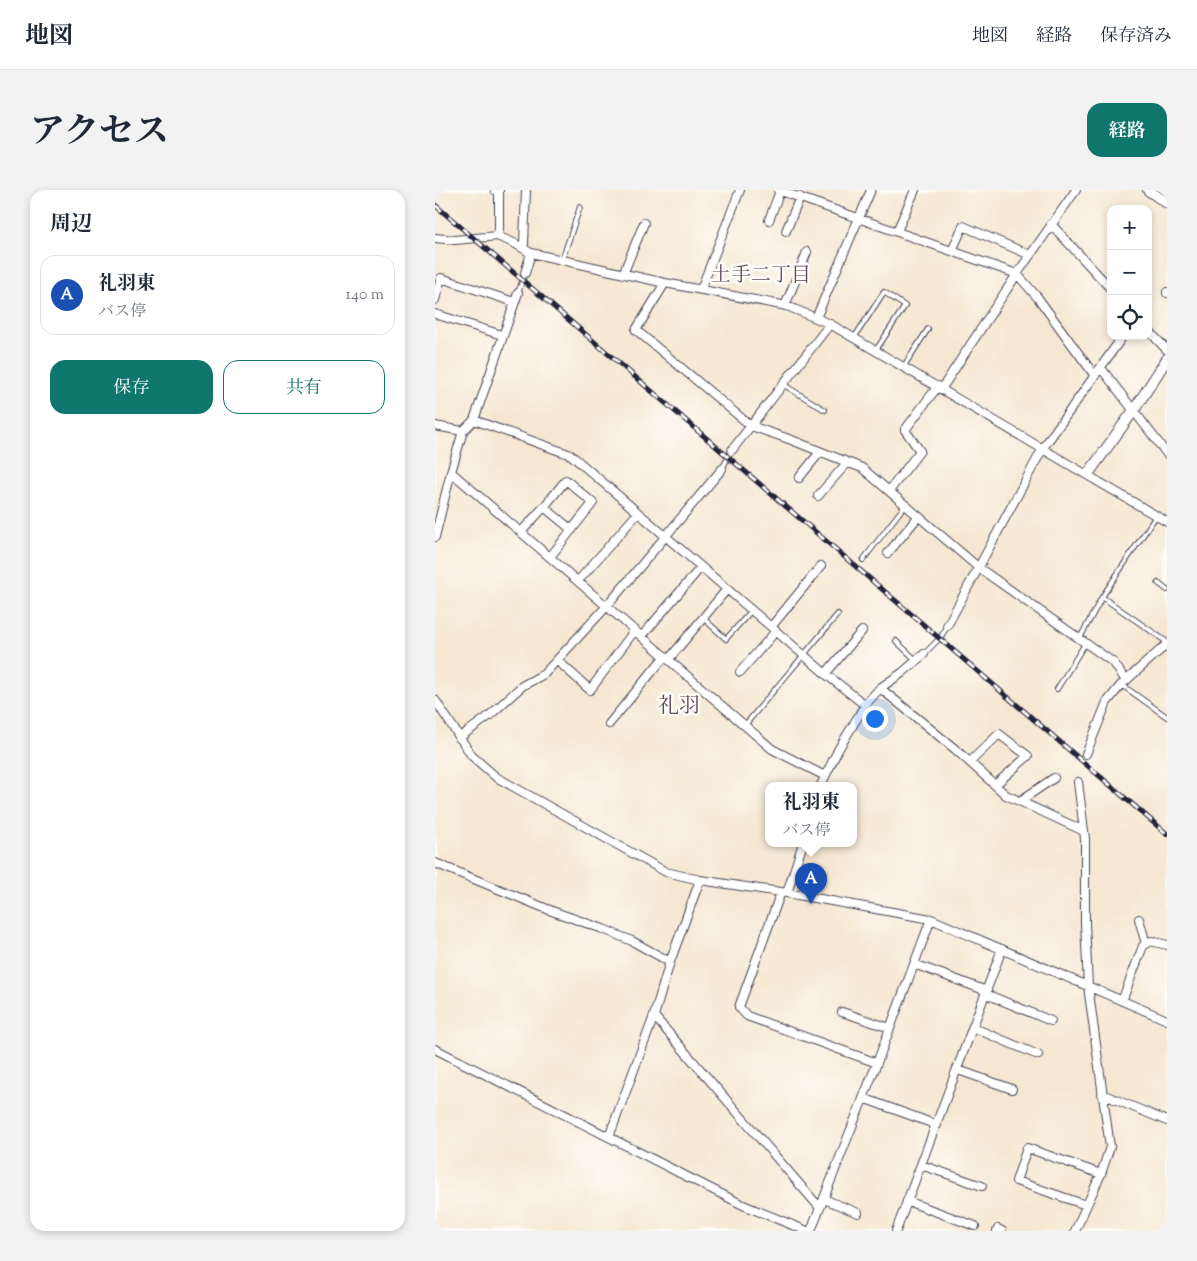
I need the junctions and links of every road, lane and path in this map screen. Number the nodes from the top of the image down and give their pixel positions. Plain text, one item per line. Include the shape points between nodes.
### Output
1 (495, 190) edge
2 (526, 190) edge
3 (740, 190) edge
4 (779, 190) edge
5 (871, 190) edge
6 (915, 190) edge
7 (1076, 190) edge
8 (1148, 190) edge
9 (800, 197) junction
10 (1167, 203) edge
11 (580, 207) dead end
12 (859, 217) junction
13 (769, 220) dead end
14 (644, 223) dead end
15 (1051, 224) junction
16 (786, 231) dead end
17 (897, 231) junction
18 (497, 236) junction
19 (435, 238) edge
20 (522, 248) junction
21 (952, 251) junction
22 (807, 252) dead end
23 (531, 253) junction
24 (1030, 255) junction
25 (562, 260) junction
26 (525, 273) joint
27 (623, 274) junction
28 (1017, 274) junction
29 (665, 283) junction
30 (1107, 286) edge
31 (701, 289) junction
32 (518, 293) joint
33 (435, 300) edge
34 (514, 302) junction
35 (785, 306) junction
36 (435, 314) edge
37 (816, 318) junction
38 (830, 324) junction
39 (928, 329) dead end
40 (1152, 334) edge
41 (503, 335) junction
42 (855, 338) junction
43 (1120, 340) edge
44 (876, 350) junction
45 (1167, 350) edge
46 (1167, 359) edge
47 (904, 366) junction
48 (1101, 368) junction
49 (1095, 376) junction
50 (784, 385) junction
51 (940, 387) junction
52 (825, 410) dead end
53 (1134, 410) junction
54 (474, 420) junction
55 (435, 426) edge
56 (751, 426) junction
57 (463, 431) junction
58 (1043, 448) junction
59 (732, 450) joint
60 (820, 452) junction
61 (1167, 454) edge
62 (847, 463) junction
63 (722, 470) joint
64 (451, 472) junction
65 (1088, 474) junction
66 (799, 478) dead end
67 (889, 491) junction
68 (818, 496) dead end
69 (906, 504) junction
70 (544, 507) junction
71 (638, 513) junction
72 (1156, 515) junction
73 (918, 516) junction
74 (1167, 522) edge
75 (572, 530) junction
76 (521, 532) junction
77 (665, 536) junction
78 (435, 537) edge
79 (888, 553) dead end
80 (549, 556) junction
81 (863, 560) dead end
82 (821, 566) dead end
83 (701, 567) junction
84 (979, 568) junction
85 (578, 581) junction
86 (1158, 583) dead end
87 (727, 589) junction
88 (1167, 590) edge
89 (1101, 597) junction
90 (607, 606) junction
91 (752, 610) junction
92 (838, 614) dead end
93 (703, 618) junction
94 (947, 626) joint
95 (774, 629) junction
96 (635, 630) junction
97 (862, 631) dead end
98 (642, 636) junction
99 (1083, 640) junction
100 (896, 642) dead end
101 (1167, 643) edge
102 (924, 654) joint
103 (804, 655) junction
104 (667, 658) junction
105 (557, 660) junction
106 (917, 661) junction
107 (740, 672) dead end
108 (826, 674) junction
109 (1123, 683) junction
110 (880, 688) junction
111 (1057, 689) dead end
112 (435, 700) edge
113 (865, 705) junction
114 (1167, 717) edge
115 (609, 724) dead end
116 (745, 725) junction
117 (459, 738) junction
118 (1086, 754) dead end
119 (970, 762) junction
120 (825, 776) junction
121 (1055, 778) dead end
122 (822, 782) edge
123 (1078, 782) dead end
124 (995, 785) junction
125 (1020, 801) junction
126 (1084, 831) junction
127 (801, 847) edge
128 (435, 863) edge
129 (700, 880) junction
130 (784, 892) junction
131 (931, 919) junction
132 (1139, 919) dead end
133 (1146, 944) junction
134 (1167, 945) edge
135 (1003, 949) junction
136 (669, 962) junction
137 (914, 964) junction
138 (1088, 986) junction
139 (987, 992) junction
140 (1123, 1001) junction
141 (842, 1012) dead end
142 (654, 1016) junction
143 (1167, 1020) edge
144 (1051, 1021) dead end
145 (890, 1028) junction
146 (974, 1028) junction
147 (435, 1049) edge
148 (1038, 1055) dead end
149 (877, 1063) junction
150 (958, 1070) junction
151 (1012, 1089) dead end
152 (1102, 1094) junction
153 (863, 1098) junction
154 (1167, 1121) edge
155 (937, 1125) junction
156 (609, 1137) junction
157 (921, 1165) junction
158 (1101, 1174) junction
159 (982, 1186) dead end
160 (824, 1199) junction
161 (907, 1201) junction
162 (1086, 1205) junction
163 (820, 1208) junction
164 (858, 1213) dead end
165 (975, 1226) dead end
166 (809, 1231) edge
167 (896, 1231) edge
168 (997, 1231) edge
169 (1002, 1231) edge
170 (1075, 1231) edge

1 - 18 street via 499,191
2 - 20 street
3 - 31 street
4 - 9 street
4 - 13 street
5 - 12 street
6 - 17 street
7 - 15 street
8 - 10 street
9 - 12 street
9 - 16 street
11 - 25 lane
12 - 17 street
12 - 37 street
14 - 27 street
15 - 24 street
15 - 30 street
17 - 21 street
18 - 19 street via 455,240
18 - 20 street
20 - 23 street
21 - 24 street via 963,226
21 - 28 street
22 - 35 street
23 - 25 street
23 - 26 street
24 - 28 street
25 - 27 street
26 - 32 lane
27 - 29 street
28 - 49 street
28 - 51 street
29 - 31 street
29 - 56 street via 636,330
31 - 35 street
32 - 34 street
33 - 34 street via 441,278
34 - 41 street
35 - 37 street
36 - 41 street
37 - 38 street
38 - 42 street
38 - 50 street
39 - 47 lane
40 - 45 street
41 - 54 street
42 - 44 street
42 - 44 lane via 884,292 905,306
43 - 48 street
44 - 47 street
46 - 53 street
47 - 51 street
48 - 49 street
48 - 53 street
49 - 58 street
50 - 52 lane
50 - 56 street
51 - 58 street
51 - 67 street via 905,430 920,452
53 - 61 street
53 - 65 street
54 - 57 street
54 - 71 street via 571,455
55 - 57 street
56 - 59 street
56 - 60 street
57 - 64 street
58 - 65 street
58 - 84 street
59 - 63 lane
60 - 62 street
60 - 66 street
62 - 67 street via 862,468
62 - 68 street
63 - 77 street
64 - 76 street
64 - 78 street
65 - 72 street
67 - 69 street
69 - 73 street
69 - 81 lane
70 - 75 street
70 - 75 street via 566,480 593,503
70 - 76 street
71 - 77 street
71 - 85 street
72 - 74 street
72 - 89 lane
73 - 79 street
73 - 84 street
75 - 80 street
76 - 80 street
77 - 83 street
77 - 90 street
80 - 85 street
82 - 95 street
83 - 87 street
83 - 98 street
84 - 94 street
84 - 99 street
85 - 90 street
86 - 88 lane
87 - 91 street
87 - 93 street
89 - 99 lane
89 - 101 lane
90 - 96 street
90 - 105 street
91 - 93 lane via 726,639
91 - 95 street
92 - 103 lane
93 - 104 street
94 - 102 lane
95 - 103 street
95 - 107 street
96 - 98 street
96 - 105 street via 590,690
97 - 108 street
98 - 104 street
99 - 109 street via 1114,663
99 - 111 lane
100 - 106 lane
101 - 109 street
102 - 106 street
103 - 108 street
103 - 116 lane
104 - 115 street
104 - 116 street
105 - 117 street via 544,674 522,686
106 - 110 street
108 - 113 street
109 - 114 lane
109 - 118 street via 1107,702
110 - 113 street
110 - 119 street
112 - 117 street
113 - 120 street
116 - 120 street via 772,748
117 - 129 street via 485,769 513,788 666,872
119 - 124 street
119 - 124 street via 999,734 1028,756
120 - 122 street
121 - 125 street
123 - 126 street
124 - 125 street
125 - 126 street
126 - 138 street
127 - 130 street
128 - 136 street via 603,929
129 - 130 street
129 - 136 street
130 - 131 street
130 - 149 street via 739,1007 747,1016
131 - 135 street
131 - 137 street
132 - 133 street
133 - 134 street via 1151,941
133 - 140 street
135 - 138 street
135 - 139 street
136 - 142 street
137 - 139 street
137 - 145 street
138 - 140 street
138 - 152 street
139 - 144 street
139 - 146 street
140 - 143 street
141 - 145 street
142 - 156 street
142 - 163 street
145 - 149 street
146 - 148 street
146 - 150 street
147 - 156 street
149 - 153 street
150 - 151 street
150 - 155 street
152 - 154 street
152 - 158 street via 1110,1147
153 - 155 street
153 - 160 street
155 - 157 street
156 - 166 street via 743,1205
157 - 159 street
157 - 161 street
158 - 162 street
158 - 162 street via 1027,1148 1016,1181
160 - 163 street
160 - 164 street
161 - 165 street
161 - 167 street
162 - 170 street
163 - 166 street
168 - 169 street

